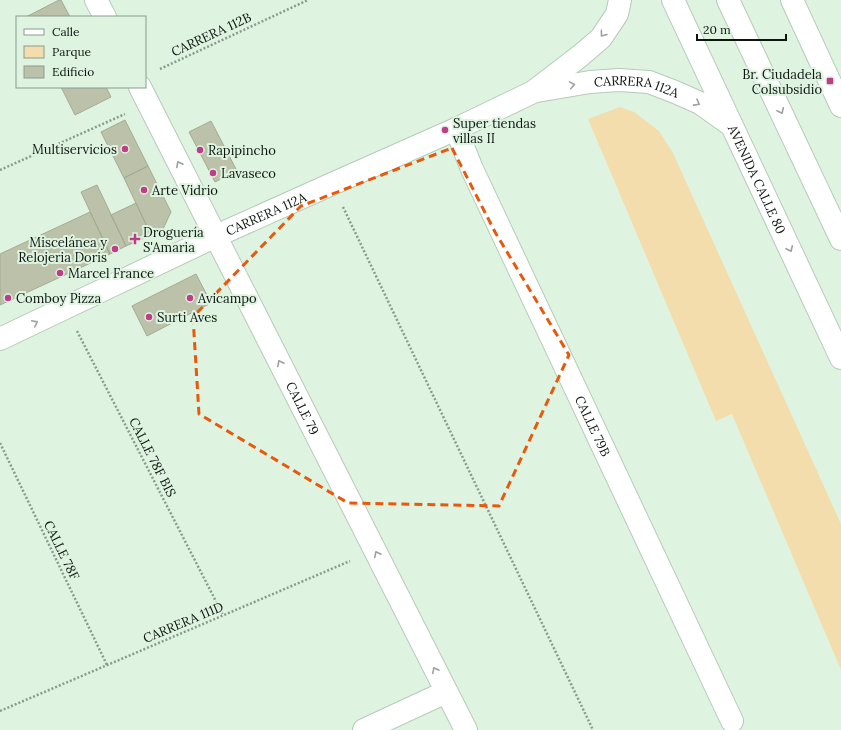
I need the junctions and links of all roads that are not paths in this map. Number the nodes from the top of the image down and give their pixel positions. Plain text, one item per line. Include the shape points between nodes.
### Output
1 (96, 0) edge
2 (620, 0) edge
3 (673, 0) edge
4 (728, 0) edge
5 (792, 0) edge
6 (104, 16) edge
7 (533, 92) junction
8 (145, 95) edge
9 (841, 106) edge
10 (731, 125) junction
11 (456, 129) junction
12 (216, 236) junction
13 (841, 239) edge
14 (0, 339) edge
15 (841, 358) edge
16 (446, 692) junction
17 (732, 720) dead end
18 (364, 730) edge
19 (466, 730) edge

1 - 6 main road
2 -> 7 main road, CARRERA 112A via 617,14 601,38
3 - 10 main road, AVENIDA CALLE 80
4 -> 13 main road
5 - 9 main road
7 -> 10 main road, CARRERA 112A via 590,82 649,82 700,103
7 - 11 main road, CARRERA 112A
12 -> 8 main road, CALLE 79
10 -> 15 main road, AVENIDA CALLE 80
11 - 12 main road, CARRERA 112A
11 - 17 main road, CALLE 79B via 472,169
14 -> 12 main road, CARRERA 112A
16 -> 12 main road, CALLE 79
16 - 18 main road
16 - 19 main road, CALLE 79

